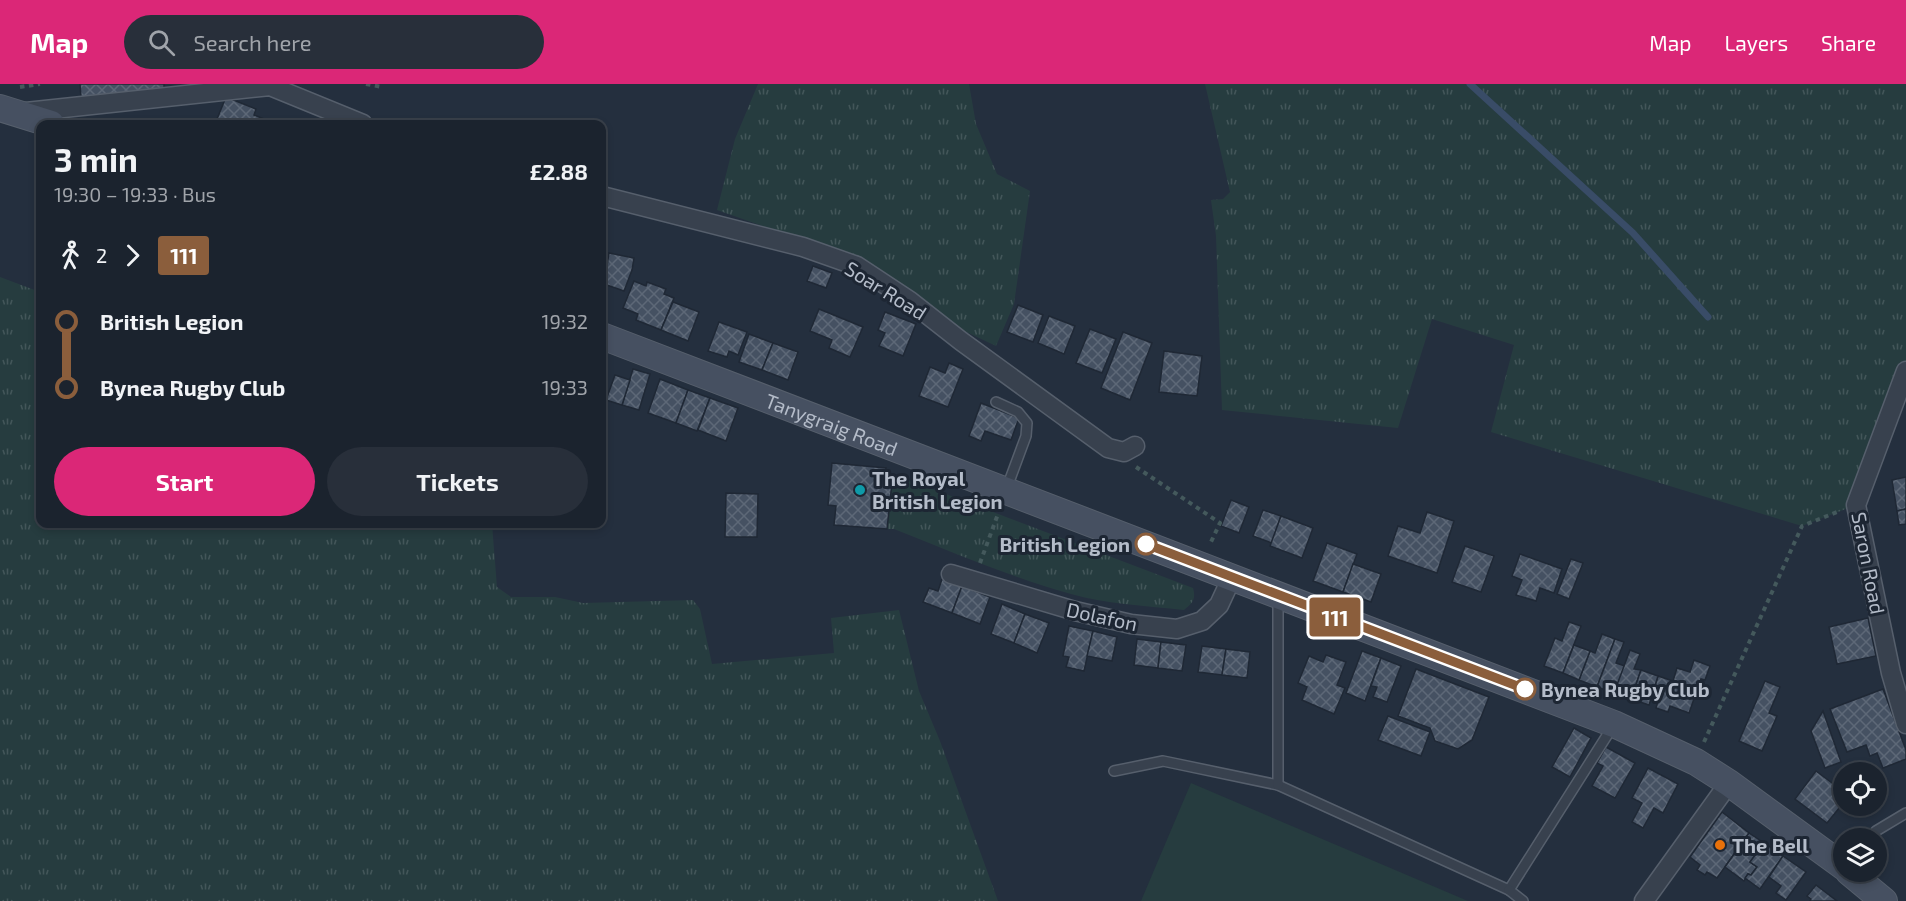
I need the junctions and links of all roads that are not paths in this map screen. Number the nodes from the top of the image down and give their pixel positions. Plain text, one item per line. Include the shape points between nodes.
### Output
1 (10, 110) edge
2 (39, 120) edge
3 (353, 120) edge
4 (606, 197) edge
5 (606, 338) edge
6 (1906, 371) edge
7 (996, 402) dead end
8 (1135, 446) dead end
9 (1006, 490) junction
10 (951, 574) dead end
11 (1232, 577) junction
12 (1278, 595) junction
13 (1614, 724) junction
14 (1906, 724) edge
15 (1114, 771) dead end
16 (1729, 783) junction
17 (1278, 785) junction
18 (1906, 813) edge
19 (1881, 828) edge
20 (1833, 858) edge
21 (1862, 882) edge
22 (1509, 890) junction
23 (1523, 901) edge
24 (1644, 901) edge
25 (1884, 901) edge

1 - 2 main road
1 - 3 street via 270,86
4 - 8 street, Soar Road via 803,247 856,266 910,301 1108,448 1124,452
5 - 9 main road, Tanygraig Road
6 - 14 street, Saron Road via 1856,505 1891,673
7 - 9 lane via 1018,412 1027,423
9 - 11 main road, Tanygraig Road
10 - 11 street, Dolafon via 1108,619 1177,629 1202,621 1219,605
11 - 12 main road, Tanygraig Road
12 - 13 main road, Tanygraig Road
12 - 17 lane
13 - 16 main road, Tanygraig Road via 1695,762
13 - 22 lane
15 - 17 lane via 1163,761
16 - 20 main road, Tanygraig Road
16 - 24 street
17 - 22 lane
18 - 19 lane
21 - 25 main road, Tanygraig Road
22 - 23 lane

